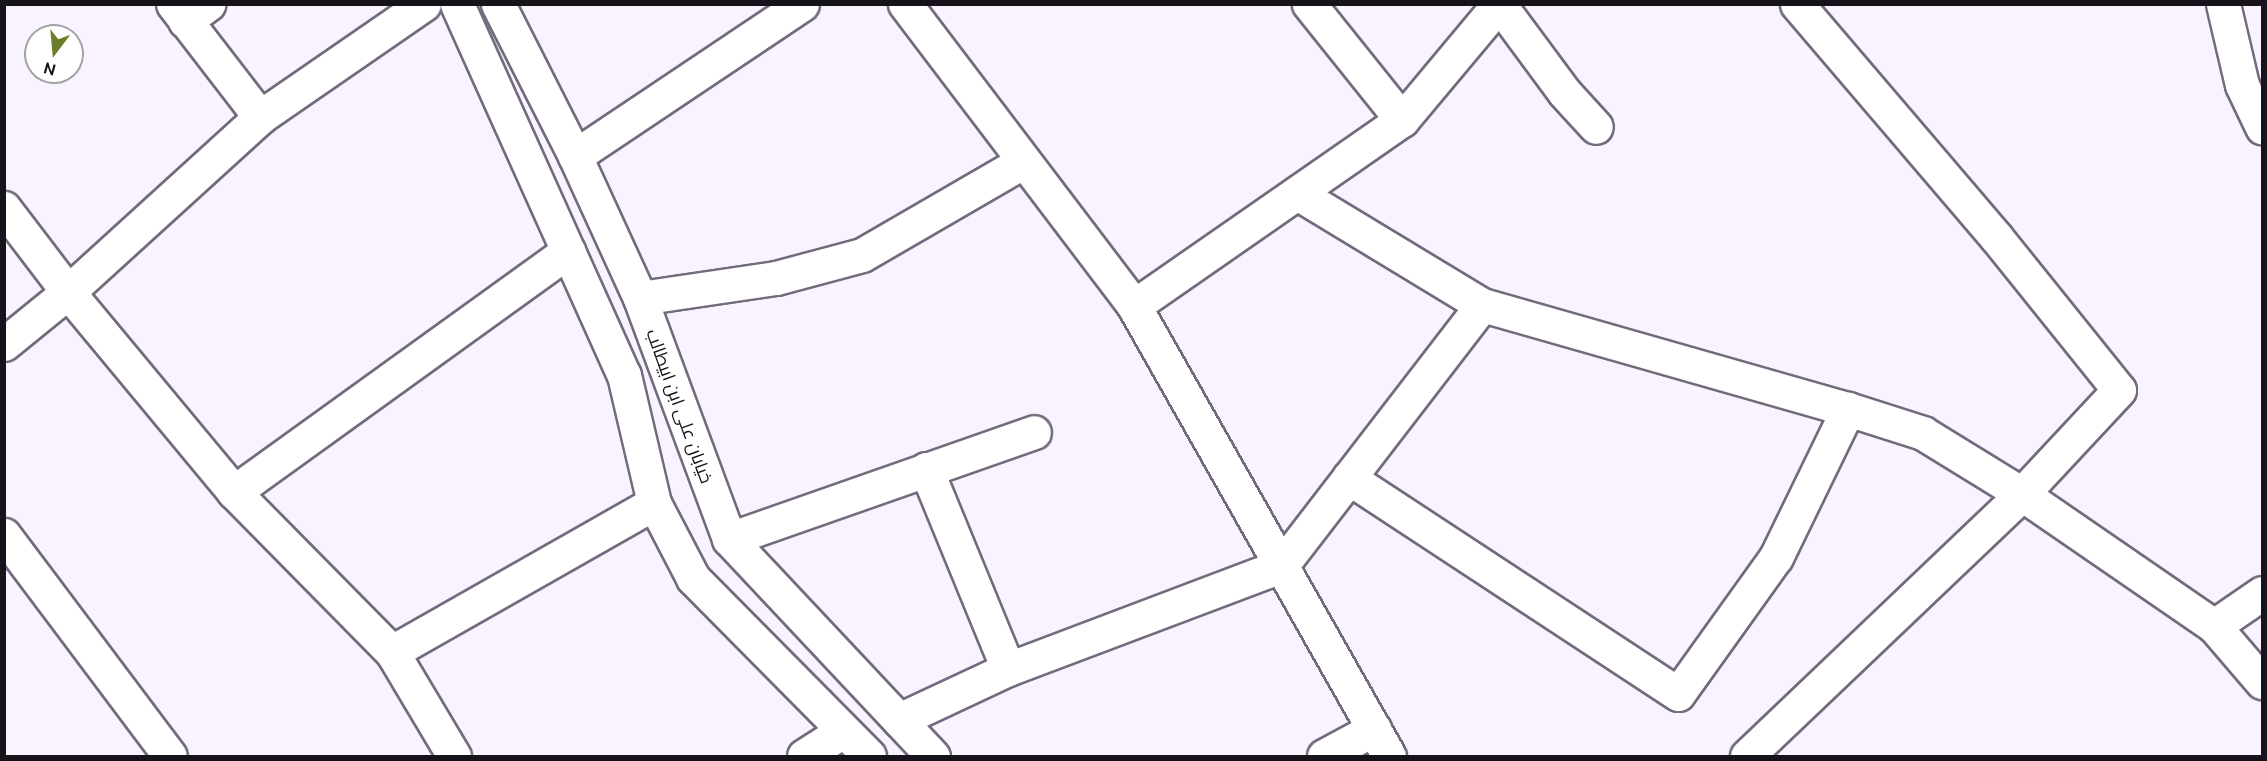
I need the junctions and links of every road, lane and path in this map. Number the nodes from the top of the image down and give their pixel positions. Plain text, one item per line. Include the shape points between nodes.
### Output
1 (424, 4) edge
2 (457, 4) edge
3 (802, 4) edge
4 (905, 4) edge
5 (1309, 4) edge
6 (1499, 4) edge
7 (1797, 4) edge
8 (2223, 4) edge
9 (189, 10) edge
10 (504, 16) edge
11 (474, 40) junction
12 (260, 117) junction
13 (1402, 120) junction
14 (1596, 127) dead end
15 (2262, 127) edge
16 (575, 156) junction
17 (1024, 161) junction
18 (1297, 193) junction
19 (4, 208) edge
20 (568, 251) junction
21 (68, 292) junction
22 (640, 298) junction
23 (1482, 304) junction
24 (1134, 306) junction
25 (4, 344) edge
26 (1848, 410) junction
27 (1034, 432) dead end
28 (926, 469) junction
29 (1349, 478) junction
30 (234, 492) junction
31 (2022, 494) junction
32 (654, 503) junction
33 (4, 535) edge
34 (729, 539) junction
35 (1281, 566) junction
36 (2262, 593) edge
37 (2214, 626) junction
38 (392, 652) junction
39 (1008, 669) junction
40 (2262, 682) edge
41 (899, 720) junction
42 (843, 731) junction
43 (1382, 743) edge
44 (170, 756) edge
45 (454, 756) edge
46 (804, 756) edge
47 (869, 756) edge
48 (933, 756) edge
49 (1324, 756) edge
50 (1747, 756) edge

1 - 12 street
2 - 11 street
3 - 16 street
4 - 17 street
5 - 13 street
6 - 13 street
6 - 14 street via 1564,92
7 - 31 street via 1996,237 2119,390
8 - 15 street via 2242,85
9 - 12 street
10 - 11 street
10 - 16 street, خیابان علی ابن ابیطالب
11 - 20 street
12 - 21 street
13 - 18 street
16 - 22 street, خیابان علی ابن ابیطالب
17 - 22 street via 862,255 776,278
17 - 24 street
18 - 23 street
18 - 24 street
19 - 21 street
20 - 30 street
20 - 32 street via 624,375
21 - 25 street
21 - 30 street
22 - 34 street, خیابان علی ابن ابیطالب
23 - 26 street
23 - 29 street
24 - 35 street
26 - 29 street via 1776,557 1678,694
26 - 31 street via 1923,433
27 - 28 street
28 - 34 street
28 - 39 street
29 - 35 street
30 - 38 street
31 - 37 street
31 - 50 street
32 - 38 street
32 - 42 street via 693,578
33 - 44 street
34 - 41 street, خیابان علی ابن ابیطالب
35 - 39 street
35 - 43 street
36 - 37 street
37 - 40 street
38 - 45 street
39 - 41 street
41 - 48 street, خیابان علی ابن ابیطالب
42 - 46 street
42 - 47 street
43 - 49 street

